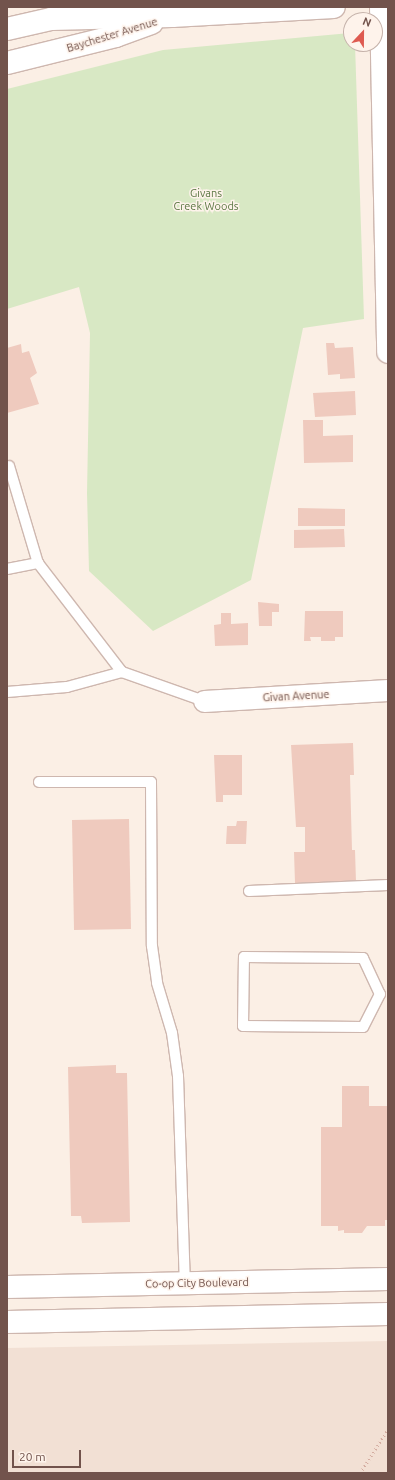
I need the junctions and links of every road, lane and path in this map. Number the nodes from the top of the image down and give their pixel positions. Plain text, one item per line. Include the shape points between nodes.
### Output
1 (334, 7) edge
2 (381, 7) edge
3 (172, 16) junction
4 (7, 29) edge
5 (7, 63) edge
6 (388, 352) edge
7 (9, 466) dead end
8 (38, 563) junction
9 (7, 569) edge
10 (122, 672) junction
11 (388, 690) edge
12 (7, 692) edge
13 (204, 701) joint
14 (39, 782) dead end
15 (388, 885) edge
16 (249, 891) dead end
17 (384, 994) edge
18 (388, 1279) edge
19 (185, 1283) junction
20 (7, 1288) edge
21 (388, 1314) edge
22 (7, 1322) edge
23 (388, 1429) edge
24 (360, 1473) edge

1 - 3 main road
2 - 6 main road
3 - 4 main road, Baychester Avenue via 51,19
3 - 5 main road, Baychester Avenue via 116,36
7 - 8 lane
8 - 9 lane
8 - 10 lane
10 - 12 lane via 67,687
10 - 13 lane
11 - 13 street, Givan Avenue
14 - 19 lane via 151,782 152,946 157,983 172,1033 178,1076
15 - 16 lane
17 - 17 lane via 363,958 244,957 243,1026 363,1027
18 - 19 main road, Co-op City Boulevard
19 - 20 main road, Co-op City Boulevard
21 - 22 main road
23 - 24 path

